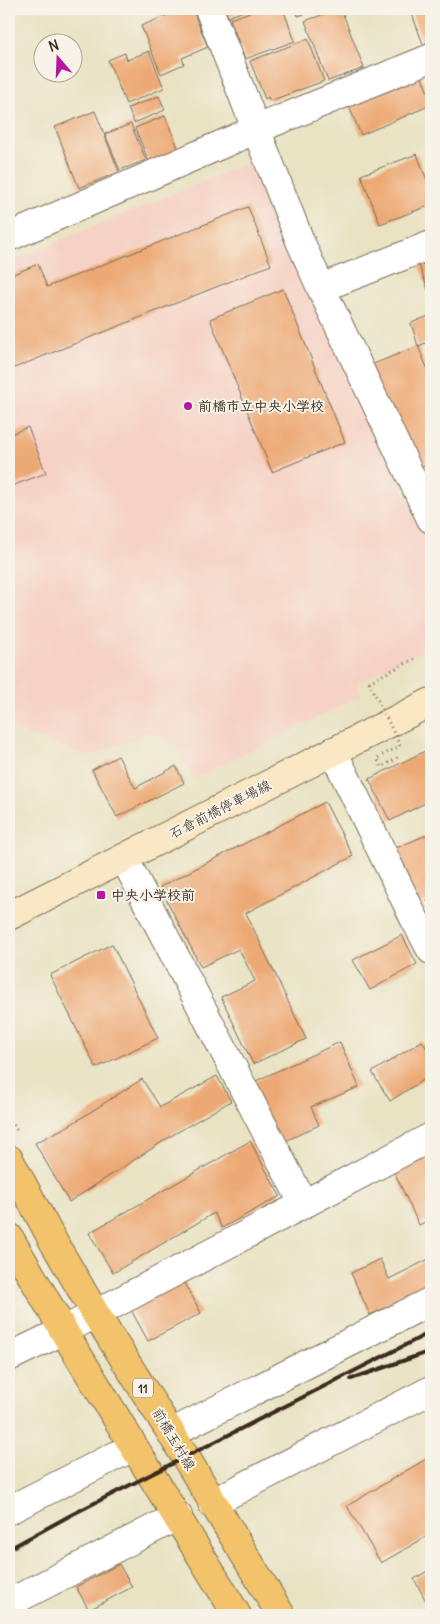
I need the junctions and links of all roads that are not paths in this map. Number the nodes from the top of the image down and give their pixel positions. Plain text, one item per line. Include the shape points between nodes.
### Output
1 (209, 9) edge
2 (431, 58) edge
3 (257, 129) junction
4 (9, 237) edge
5 (431, 245) edge
6 (321, 288) junction
7 (431, 518) edge
8 (431, 702) edge
9 (333, 751) junction
10 (124, 858) junction
11 (422, 914) edge
12 (9, 916) edge
13 (431, 950) edge
14 (431, 1137) edge
15 (9, 1159) edge
16 (303, 1204) junction
17 (9, 1237) edge
18 (431, 1301) edge
19 (95, 1313) junction
20 (64, 1331) junction
21 (9, 1357) edge
22 (431, 1390) edge
23 (170, 1433) junction
24 (133, 1446) junction
25 (212, 1502) junction
26 (9, 1510) edge
27 (178, 1516) junction
28 (13, 1601) edge
29 (237, 1615) edge
30 (280, 1615) edge

1 - 3 street
2 - 3 street
3 - 4 street
3 - 6 street
5 - 6 street
6 - 7 street
8 - 9 main road, 石倉前橋停車場線
9 - 10 main road, 石倉前橋停車場線
9 - 11 street
10 - 12 main road, 石倉前橋停車場線
10 - 16 street
11 - 13 street
14 - 16 street
15 - 19 main road, 前橋玉村線 / 11
16 - 19 street
17 - 20 main road
18 - 23 street
19 - 20 street
19 - 23 main road, 前橋玉村線 / 11
20 - 21 street
20 - 24 main road
22 - 25 street
23 - 25 main road, 前橋玉村線 / 11
24 - 26 street
24 - 27 main road
25 - 30 main road, 前橋玉村線 / 11
27 - 28 street
27 - 29 main road

